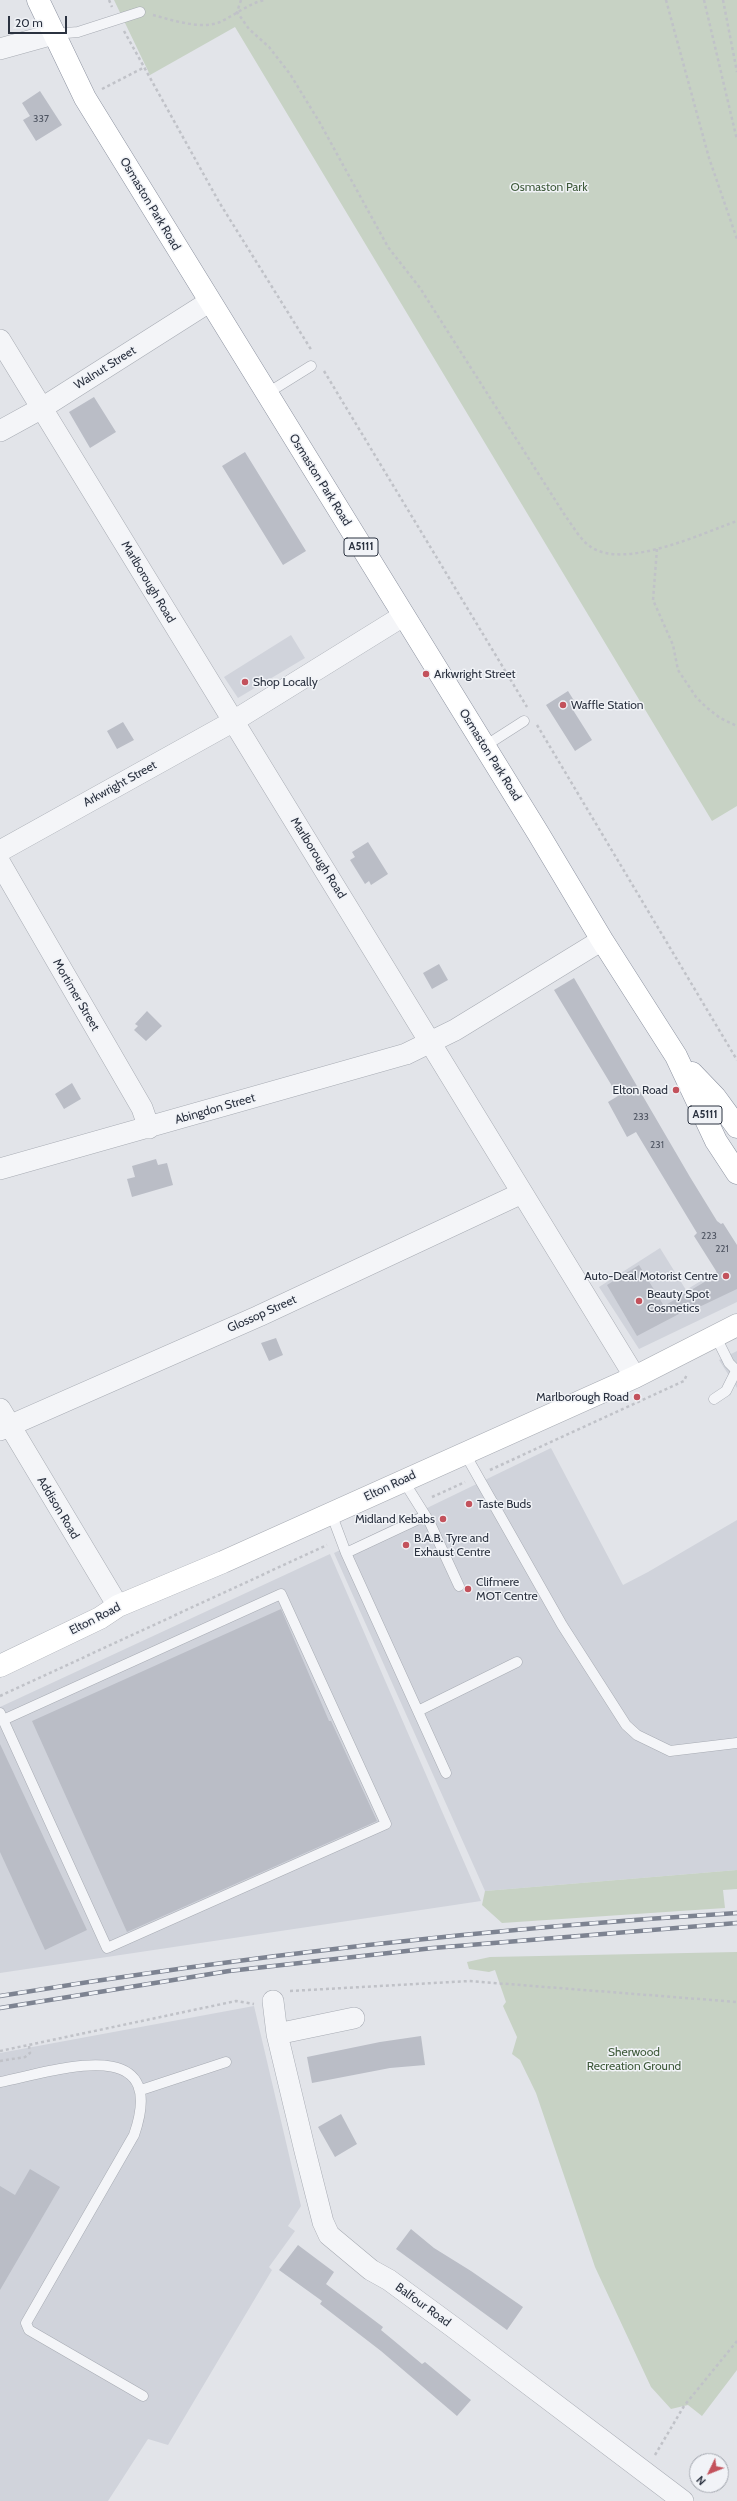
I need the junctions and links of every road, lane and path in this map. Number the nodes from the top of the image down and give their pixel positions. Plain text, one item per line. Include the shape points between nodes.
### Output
1 (38, 0) edge
2 (109, 0) edge
3 (241, 0) edge
4 (264, 0) edge
5 (666, 0) edge
6 (704, 0) edge
7 (723, 0) edge
8 (140, 12) joint
9 (236, 12) junction
10 (117, 18) junction
11 (54, 34) junction
12 (0, 49) edge
13 (143, 68) junction
14 (737, 72) edge
15 (85, 98) junction
16 (737, 140) edge
17 (737, 239) edge
18 (209, 302) junction
19 (0, 340) edge
20 (314, 355) dead end
21 (311, 366) dead end
22 (322, 368) dead end
23 (266, 394) junction
24 (42, 408) junction
25 (0, 431) edge
26 (737, 521) edge
27 (656, 549) junction
28 (403, 616) junction
29 (528, 710) dead end
30 (524, 721) dead end
31 (232, 722) junction
32 (536, 723) dead end
33 (737, 726) edge
34 (485, 746) junction
35 (0, 851) edge
36 (0, 864) edge
37 (602, 940) junction
38 (429, 1044) junction
39 (676, 1056) junction
40 (737, 1060) edge
41 (737, 1127) edge
42 (149, 1128) junction
43 (0, 1169) edge
44 (737, 1173) edge
45 (522, 1193) junction
46 (737, 1325) edge
47 (716, 1335) junction
48 (736, 1371) edge
49 (634, 1377) junction
50 (714, 1399) dead end
51 (3, 1422) edge
52 (464, 1452) junction
53 (404, 1480) junction
54 (331, 1513) junction
55 (425, 1516) junction
56 (346, 1553) junction
57 (459, 1586) dead end
58 (118, 1606) junction
59 (517, 1662) dead end
60 (0, 1666) edge
61 (418, 1711) junction
62 (2, 1716) edge
63 (737, 1743) edge
64 (446, 1773) dead end
65 (271, 1999) junction
66 (737, 2002) edge
67 (354, 2018) dead end
68 (277, 2034) junction
69 (29, 2046) junction
70 (0, 2051) edge
71 (0, 2061) edge
72 (226, 2062) dead end
73 (0, 2082) edge
74 (141, 2090) junction
75 (737, 2341) edge
76 (143, 2396) dead end
77 (645, 2473) junction
78 (683, 2501) edge

1 - 11 main road, Osmaston Park Road / A5111
2 - 10 path
3 - 9 path
4 - 9 path
5 - 17 path via 709,158
6 - 16 path
7 - 14 path
8 - 9 path via 189,25 218,23
8 - 10 lane
9 - 27 path via 290,74 320,122 388,247 420,288 580,536 590,547 601,552 632,553
10 - 11 lane via 78,32
10 - 13 path
11 - 12 street
11 - 15 main road, Osmaston Park Road / A5111
13 - 15 path
13 - 20 path via 219,202
15 - 18 main road, Osmaston Park Road / A5111
18 - 23 main road, Osmaston Park Road / A5111
18 - 24 street, Walnut Street
19 - 24 street, Marlborough Road
21 - 23 lane
22 - 29 path
23 - 28 main road, Osmaston Park Road / A5111
24 - 25 street, Walnut Street
24 - 31 street, Marlborough Road
26 - 27 path via 695,538
27 - 33 path via 653,600 673,645 678,670 696,698 720,718
28 - 31 street, Arkwright Street
28 - 34 main road, Osmaston Park Road / A5111
30 - 34 lane
31 - 35 street, Arkwright Street
31 - 38 street, Marlborough Road via 363,930
32 - 40 path
34 - 37 main road, Osmaston Park Road / A5111
36 - 42 street, Mortimer Street via 142,1108
37 - 38 street, Abingdon Street
37 - 39 main road, Osmaston Park Road / A5111
38 - 42 street, Abingdon Street via 406,1054
38 - 45 street, Marlborough Road
39 - 41 main road, Osmaston Park Road / A5111 via 715,1097
39 - 44 main road, Osmaston Park Road / A5111 via 716,1141
42 - 43 street, Abingdon Street
45 - 49 street, Marlborough Road
45 - 51 street, Glossop Street via 259,1316
46 - 47 main road, Elton Road
47 - 48 lane
47 - 49 main road, Elton Road
48 - 50 lane via 726,1391
49 - 52 main road, Elton Road
51 - 58 street, Addison Road
52 - 53 main road, Elton Road
52 - 63 lane via 562,1625 626,1725 637,1735 670,1751
53 - 54 main road, Elton Road
53 - 55 lane
54 - 56 lane
54 - 58 main road, Elton Road via 163,1589
55 - 56 lane
55 - 57 lane
56 - 61 lane
58 - 60 main road, Elton Road via 100,1618
59 - 61 lane
61 - 64 lane
62 - 62 lane via 281,1594 386,1824 107,1948
65 - 66 path via 469,1980
65 - 68 street, Balfour Road
65 - 69 path via 236,2001
67 - 68 street
68 - 77 street, Balfour Road via 323,2222 329,2235 371,2270 389,2280 453,2327
69 - 70 path
69 - 71 path via 30,2052 25,2057
72 - 74 lane
73 - 74 lane via 67,2068 104,2064 124,2070
74 - 76 lane via 141,2112 134,2135 26,2323 29,2330
75 - 77 path via 684,2406
77 - 78 street, Balfour Road

